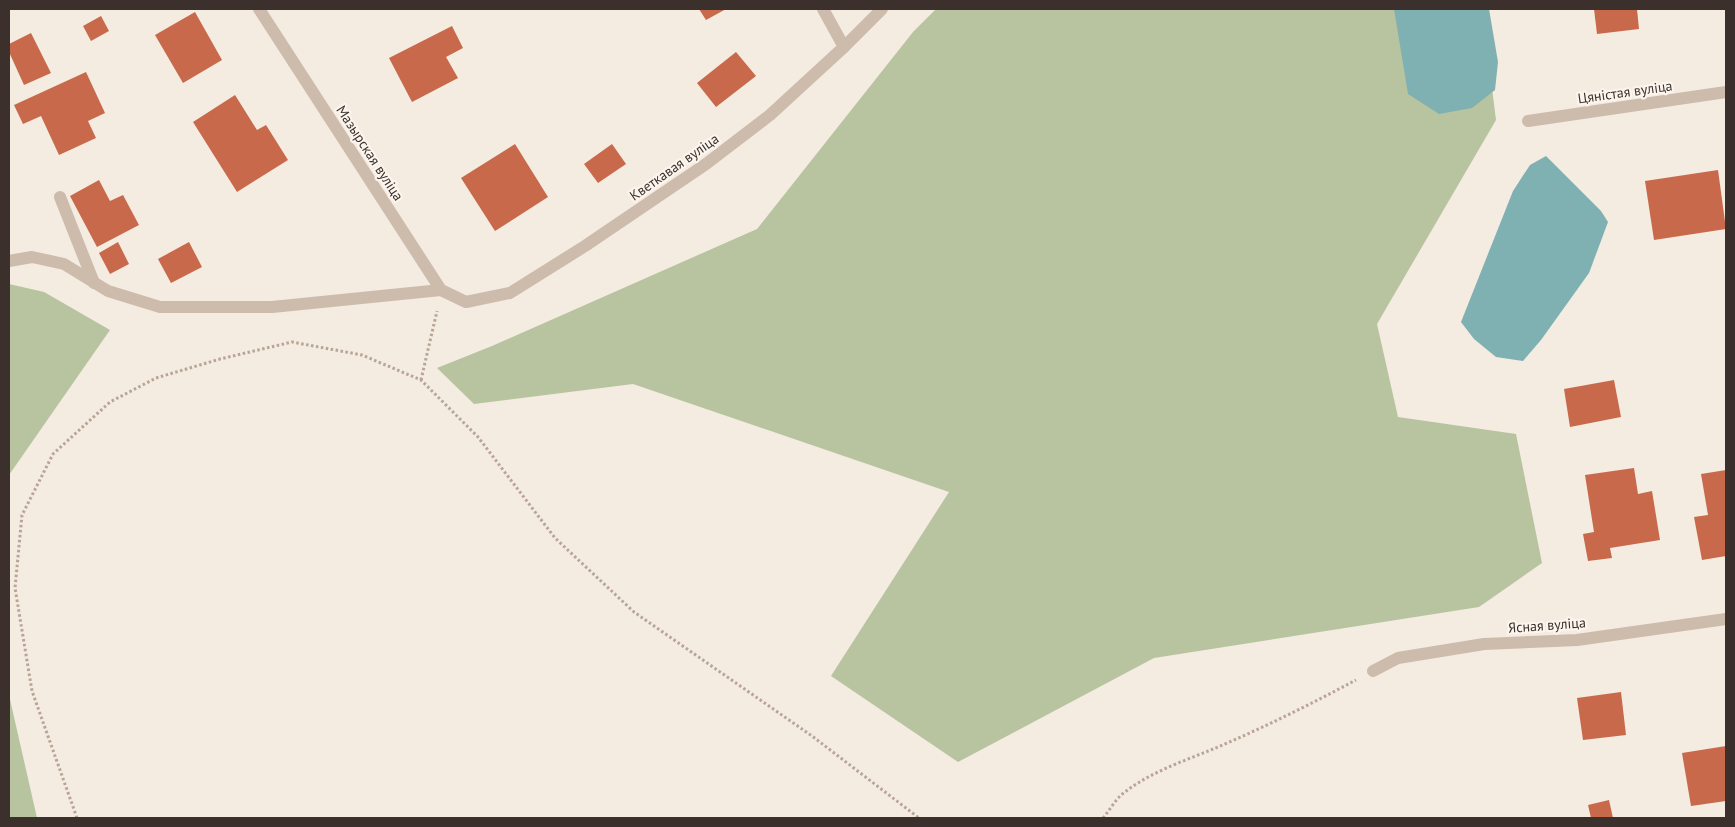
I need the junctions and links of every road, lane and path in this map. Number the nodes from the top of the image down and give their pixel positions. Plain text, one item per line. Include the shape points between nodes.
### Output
1 (259, 9) edge
2 (823, 9) edge
3 (882, 9) edge
4 (844, 47) junction
5 (1726, 92) edge
6 (1528, 121) dead end
7 (60, 198) dead end
8 (9, 262) edge
9 (94, 283) junction
10 (441, 290) junction
11 (421, 380) junction
12 (1726, 619) edge
13 (1373, 671) joint
14 (77, 818) edge
15 (919, 818) edge
16 (1103, 818) edge

1 - 10 street, Мазырская вуліца
2 - 4 street
3 - 4 street, Кветкавая вуліца
4 - 10 street, Кветкавая вуліца via 770,115 706,164 510,293 466,302
5 - 6 street, Цяністая вуліца
7 - 9 street
8 - 9 street via 32,257 64,264
9 - 10 street via 108,291 160,307 272,307
10 - 11 path
11 - 14 path via 362,355 292,342 156,378 110,402 53,454 22,515 15,588 32,691
11 - 15 path via 478,437 555,538 634,612 812,736
12 - 13 street, Ясная вуліца via 1577,640 1484,644 1398,658
13 - 16 path via 1303,708 1146,778 1123,792

